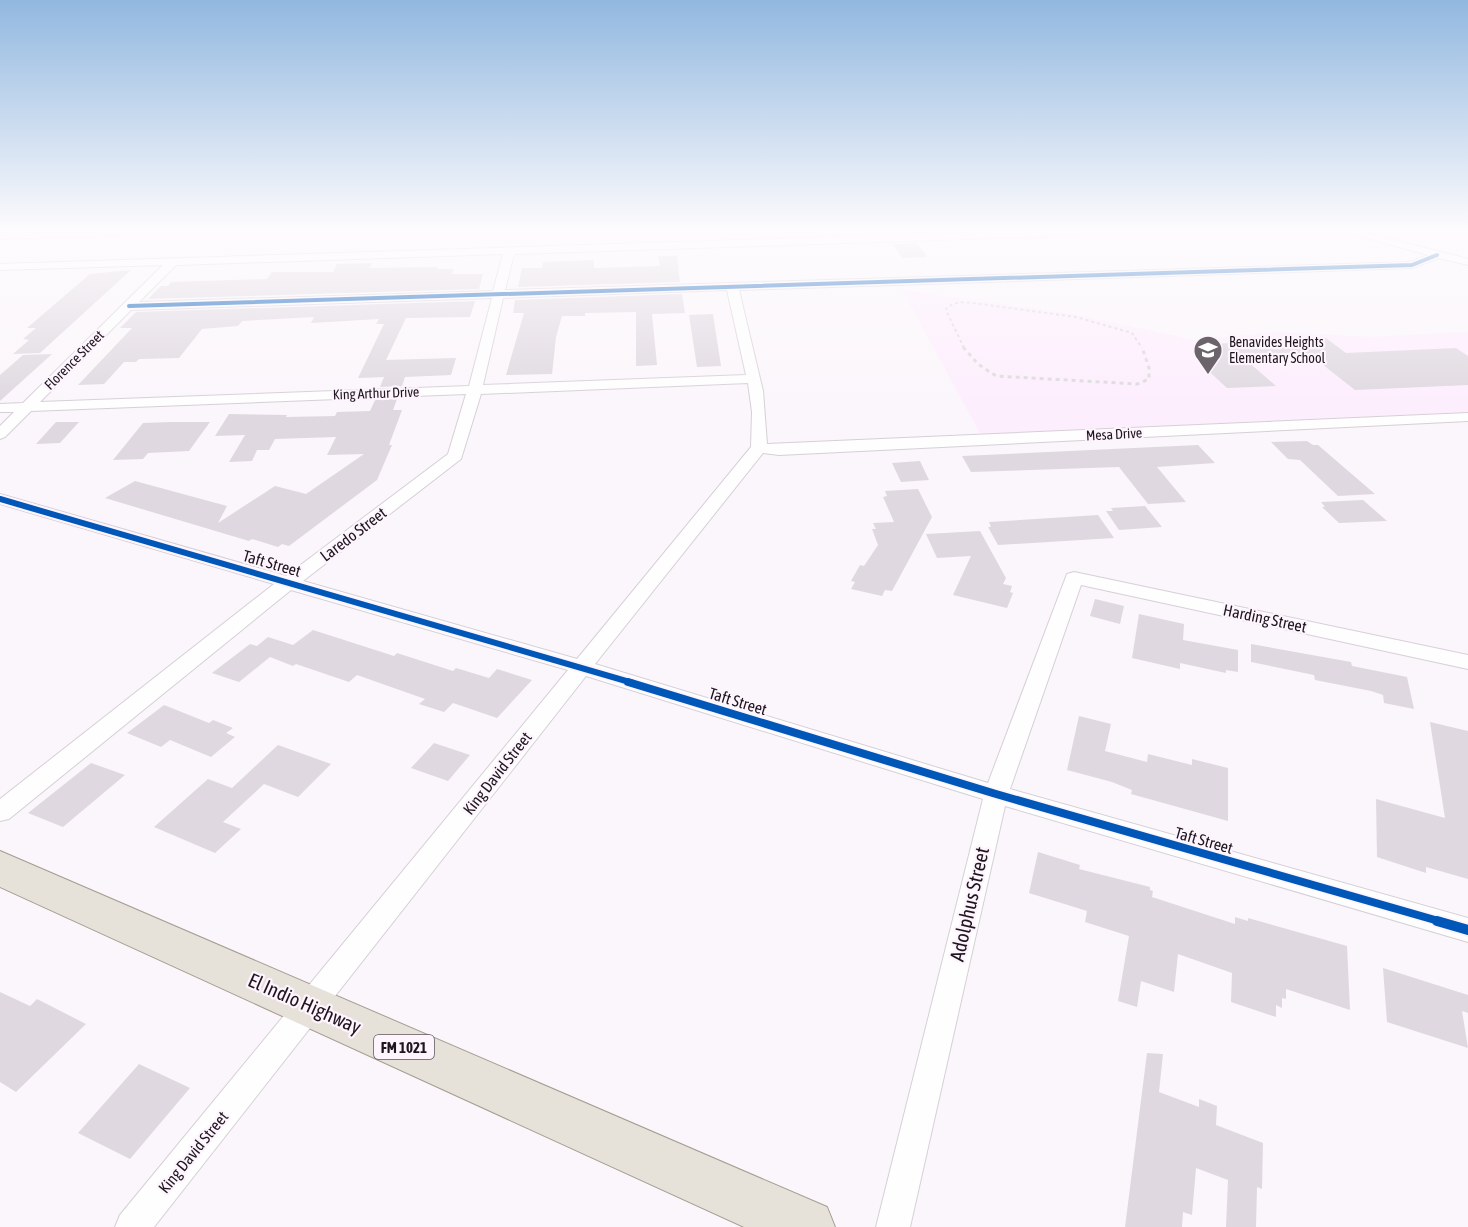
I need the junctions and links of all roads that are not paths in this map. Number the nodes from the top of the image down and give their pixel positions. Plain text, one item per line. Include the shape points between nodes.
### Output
1 (145, 289) edge
2 (499, 289) edge
3 (656, 289) edge
4 (733, 289) edge
5 (498, 294) junction
6 (129, 306) junction
7 (753, 379) junction
8 (475, 389) junction
9 (27, 407) junction
10 (0, 408) edge
11 (1468, 417) edge
12 (0, 434) edge
13 (759, 448) junction
14 (0, 499) edge
15 (289, 582) junction
16 (1070, 589) joint
17 (1468, 662) edge
18 (580, 667) junction
19 (996, 794) junction
20 (0, 812) edge
21 (0, 868) edge
22 (1468, 930) edge
23 (312, 1006) junction
24 (132, 1227) edge
25 (807, 1227) edge
26 (893, 1227) edge

1 - 6 street, Florence Street
2 - 5 street, Laredo Street
3 - 5 street
4 - 7 street
5 - 6 street
5 - 8 street, Laredo Street
6 - 9 street, Florence Street
7 - 8 street, King Arthur Drive
7 - 13 street
8 - 9 street, King Arthur Drive
8 - 15 street, Laredo Street via 455,456
9 - 10 street, King Arthur Drive
9 - 12 street, Florence Street
11 - 13 street, Mesa Drive
13 - 18 street, King David Street
14 - 15 street, Taft Street
15 - 18 street, Taft Street
15 - 20 street, Laredo Street
16 - 17 street, Harding Street via 1074,578
16 - 19 street, Adolphus Street
18 - 19 street, Taft Street
18 - 23 street, King David Street
19 - 22 street, Taft Street
19 - 26 street, Adolphus Street
21 - 23 main road, El Indio Highway / FM 1021
23 - 24 street, King David Street
23 - 25 main road, El Indio Highway / FM 1021

